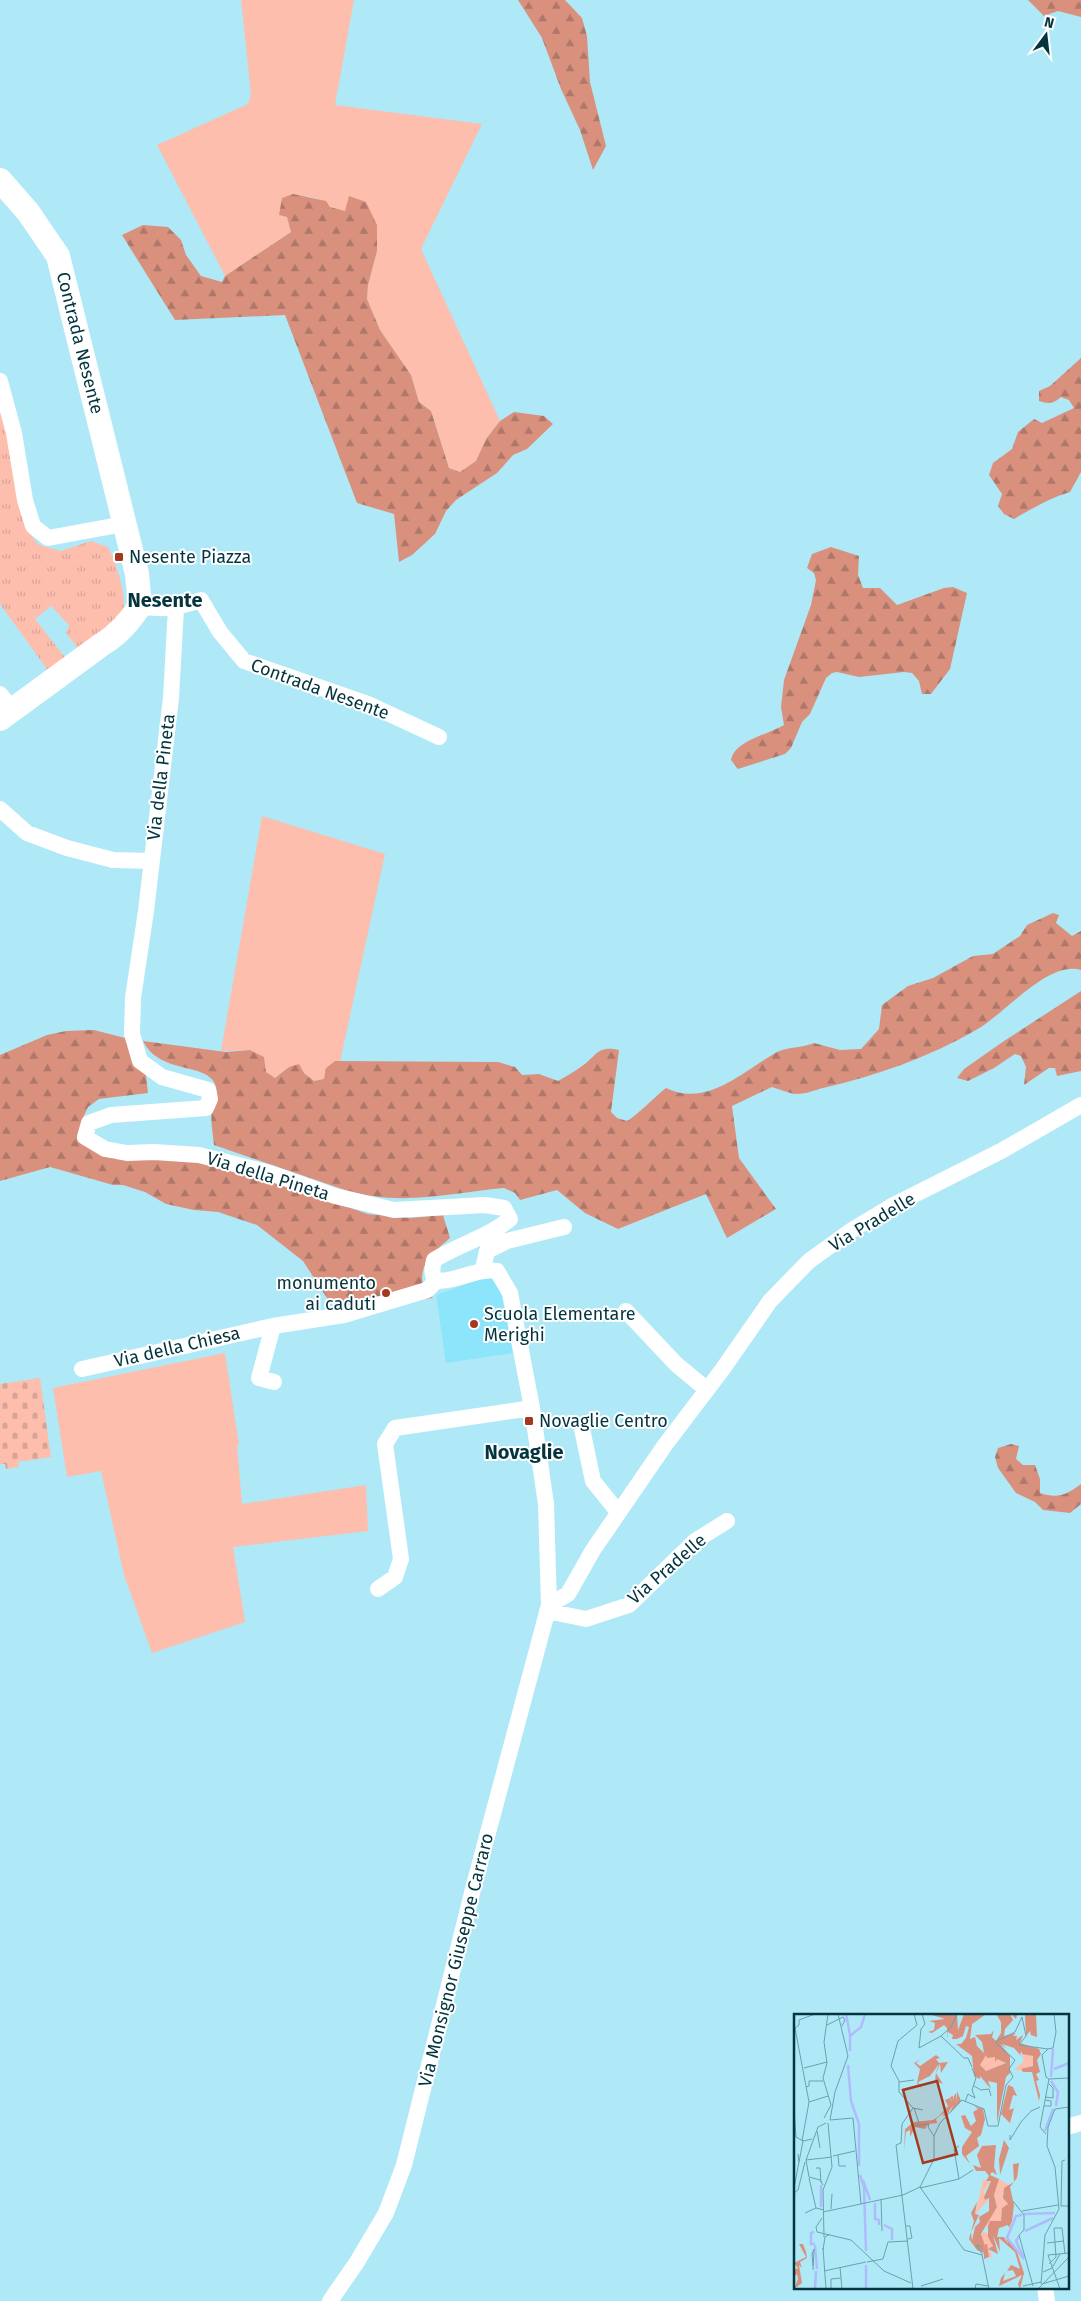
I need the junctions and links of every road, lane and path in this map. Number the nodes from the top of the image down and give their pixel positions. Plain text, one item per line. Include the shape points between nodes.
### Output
1 (0, 180) edge
2 (0, 381) edge
3 (124, 524) junction
4 (140, 606) junction
5 (176, 608) junction
6 (4, 708) edge
7 (439, 737) dead end
8 (0, 809) edge
9 (150, 861) junction
10 (1081, 1105) edge
11 (564, 1227) dead end
12 (483, 1269) junction
13 (436, 1281) junction
14 (626, 1311) dead end
15 (272, 1326) junction
16 (82, 1369) dead end
17 (274, 1382) dead end
18 (706, 1389) junction
19 (532, 1408) junction
20 (582, 1429) dead end
21 (618, 1512) junction
22 (727, 1521) dead end
23 (378, 1589) dead end
24 (548, 1608) junction
25 (1081, 2123) edge
26 (1068, 2128) edge
27 (1045, 2288) edge
28 (330, 2301) edge
29 (1047, 2301) edge

1 - 3 street, Contrada Nesente via 28,212 58,256
2 - 3 street via 33,526 48,538
3 - 4 street, Contrada Nesente via 137,574
4 - 5 street, Contrada Nesente via 155,610
4 - 6 street via 113,638
5 - 7 street, Contrada Nesente via 201,600 220,632 244,661 368,704
5 - 9 street, Via della Pineta via 171,698
8 - 9 street via 28,833 67,848 113,860
9 - 13 street, Via della Pineta via 132,998 132,1034 140,1061 162,1077 208,1090 210,1099 206,1108 111,1116 89,1123 85,1138 105,1149 127,1153 199,1155 270,1173 335,1196 394,1210 485,1205 504,1208 510,1219 495,1232 451,1249 434,1260 432,1276
10 - 18 street, Via Pradelle via 1003,1150 890,1207 809,1261 770,1301
11 - 12 street via 507,1241 487,1251
12 - 13 street, Via della Chiesa via 448,1282
12 - 19 street via 497,1271 510,1293
13 - 15 street, Via della Chiesa via 427,1290 344,1315
14 - 18 street via 676,1364
15 - 16 street, Via della Chiesa
15 - 17 street, Via della Chiesa via 258,1378
18 - 21 street, Via Pradelle
19 - 23 street via 395,1428 385,1444 401,1559 395,1577
19 - 24 street via 546,1504
20 - 21 street via 593,1481
21 - 24 street, Via Pradelle via 568,1594
22 - 24 street, Via Pradelle via 695,1541 629,1605 586,1619
24 - 28 street, Via Monsignor Giuseppe Carraro via 404,2165 386,2213
25 - 26 street
27 - 29 street

